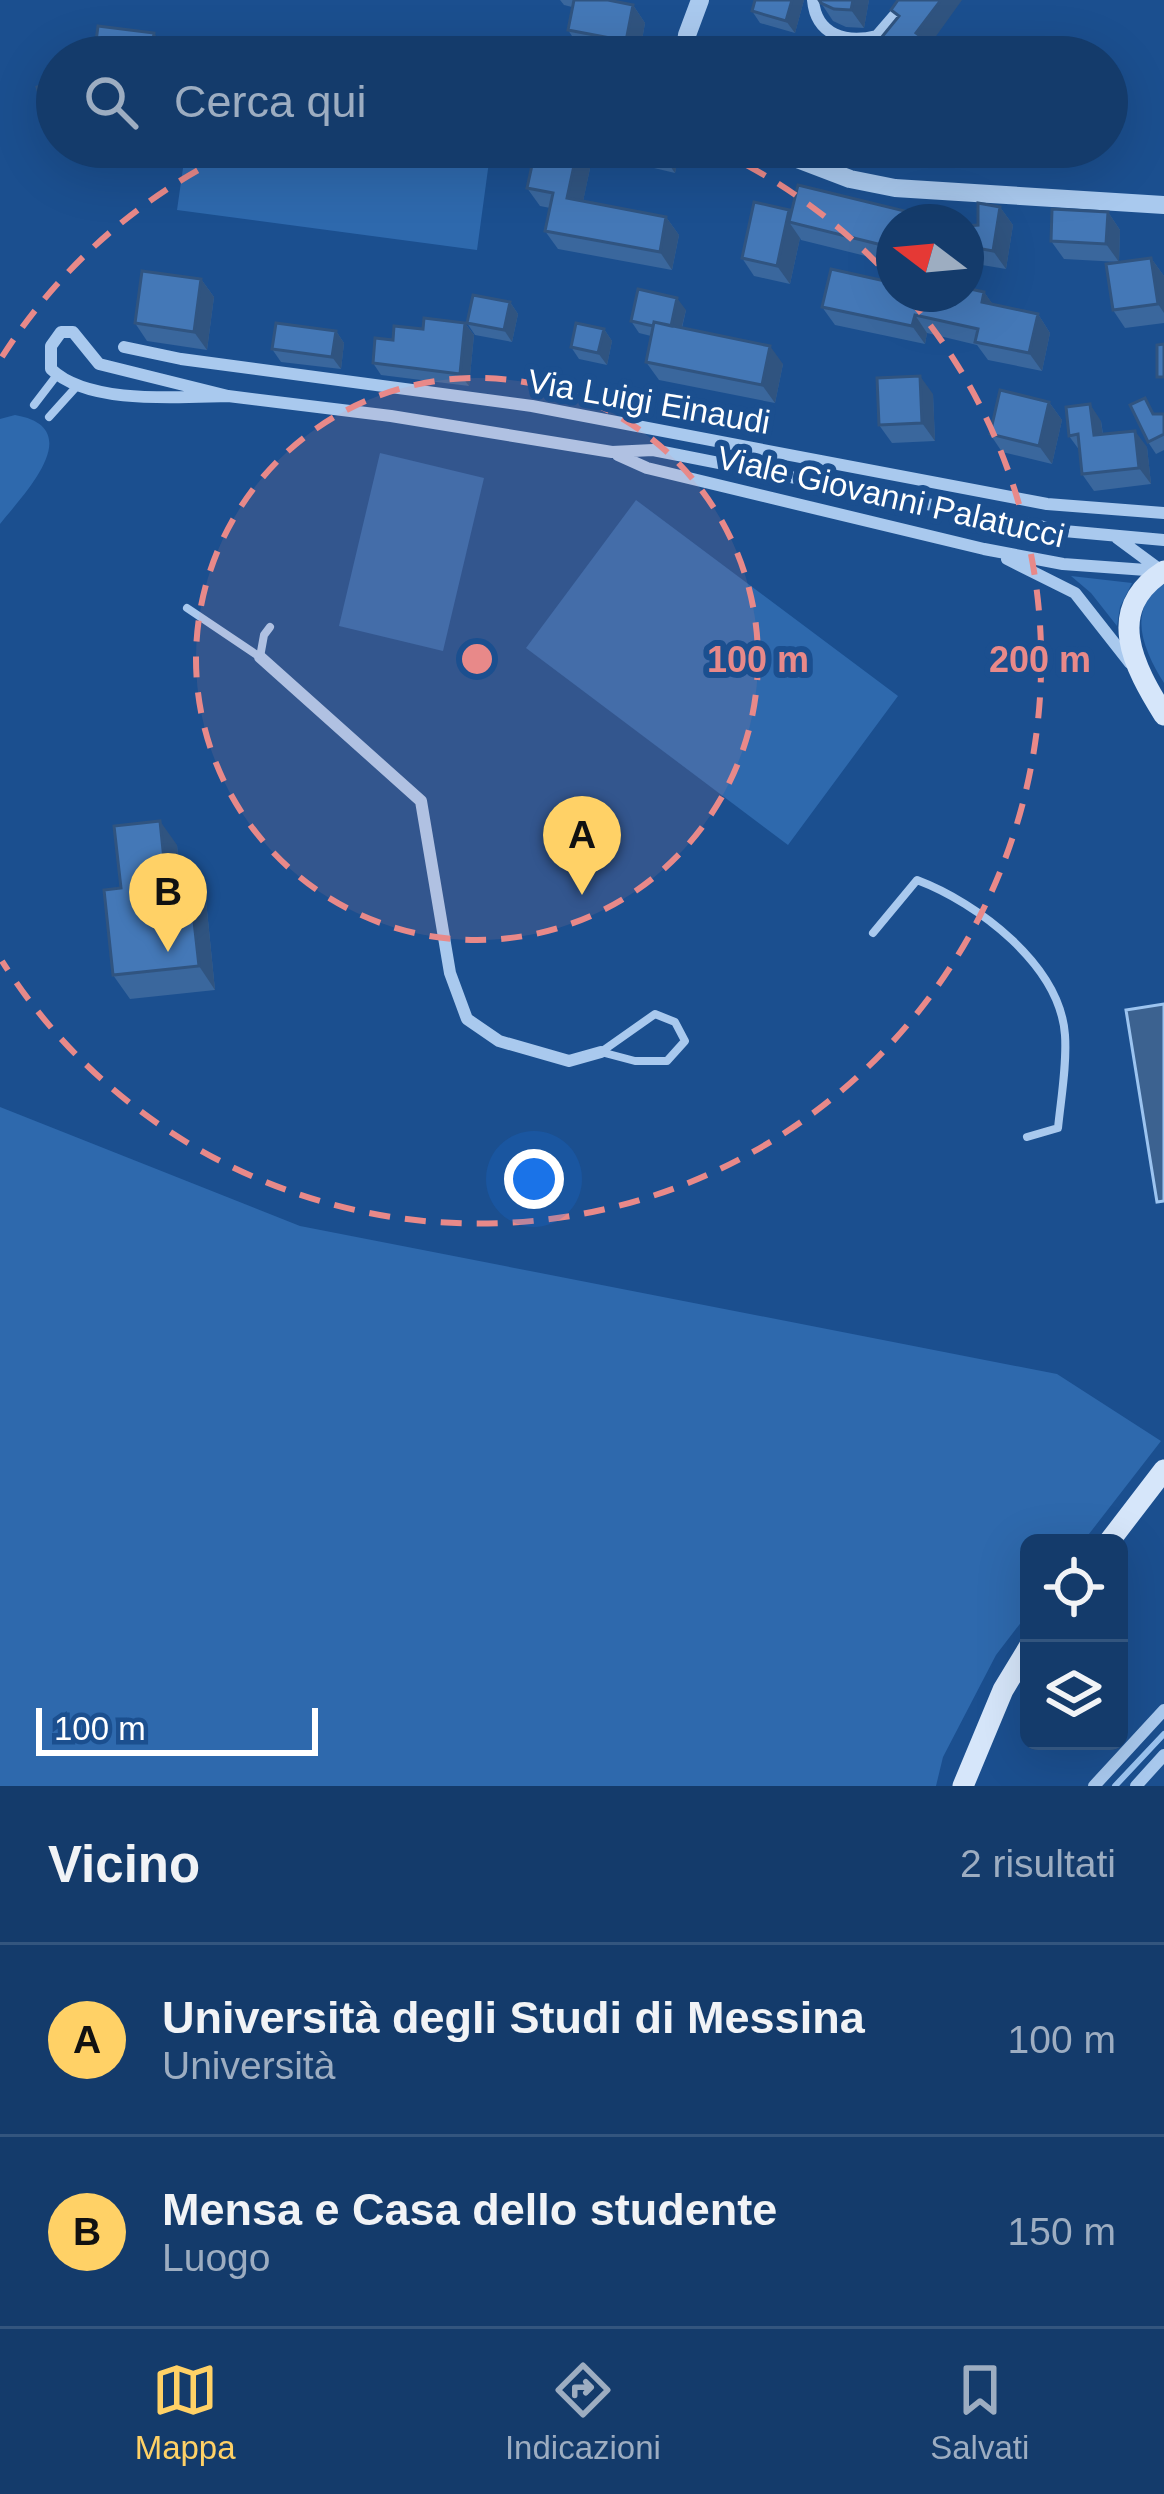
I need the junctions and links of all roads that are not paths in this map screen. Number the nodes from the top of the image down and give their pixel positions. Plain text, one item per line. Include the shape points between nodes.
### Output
1 (700, 0) edge
2 (813, 0) edge
3 (908, 0) edge
4 (688, 36) edge
5 (839, 36) edge
6 (877, 36) edge
7 (821, 168) edge
8 (1164, 205) edge
9 (124, 347) dead end
10 (58, 375) junction
11 (77, 386) junction
12 (228, 396) junction
13 (34, 405) dead end
14 (49, 417) dead end
15 (612, 452) junction
16 (1164, 512) edge
17 (1114, 536) junction
18 (1164, 540) edge
19 (985, 549) junction
20 (1164, 572) edge
21 (187, 608) dead end
22 (270, 627) dead end
23 (260, 657) junction
24 (1137, 673) junction
25 (1164, 715) edge
26 (873, 933) dead end
27 (601, 1052) junction
28 (1027, 1137) dead end
29 (1164, 1470) edge
30 (1115, 1534) edge
31 (1020, 1663) edge
32 (1164, 1710) edge
33 (1164, 1755) edge
34 (963, 1786) edge
35 (1094, 1786) edge
36 (1136, 1786) edge

1 - 4 street
2 - 5 street via 820,25
3 - 6 street
7 - 8 street via 896,188
9 - 16 street, Via Luigi Einaudi via 532,406 1047,504
10 - 11 street
10 - 12 street via 51,346 61,332 74,332 99,364
10 - 13 lane
11 - 12 street
11 - 14 lane
12 - 15 street, Viale Giovanni Palatucci
15 - 17 street, Viale Giovanni Palatucci via 653,450
15 - 19 street, Viale Giovanni Palatucci via 647,468
17 - 18 street, Viale Giovanni Palatucci
17 - 20 street
19 - 20 street, Viale Giovanni Palatucci
19 - 24 street via 1075,593
20 - 24 main road via 1141,589 1131,610
21 - 23 lane
22 - 23 lane
23 - 27 street via 421,801 450,973 467,1019 499,1041 569,1061
24 - 25 main road
26 - 28 lane via 917,880 1013,940 1053,987 1065,1033 1058,1128
27 - 27 lane via 668,1061 685,1041 675,1022 655,1014
29 - 30 main road
31 - 34 main road
32 - 35 street
33 - 36 street

